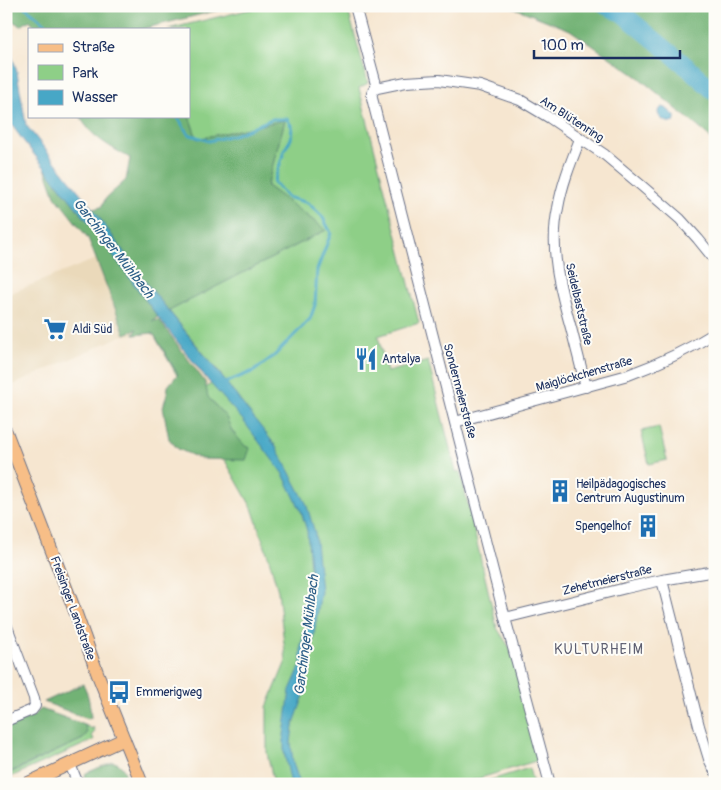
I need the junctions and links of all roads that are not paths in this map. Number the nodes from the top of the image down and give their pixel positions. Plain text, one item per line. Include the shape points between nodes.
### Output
1 (355, 6) edge
2 (377, 88) junction
3 (580, 139) junction
4 (715, 260) edge
5 (715, 333) edge
6 (586, 387) junction
7 (455, 422) junction
8 (6, 432) edge
9 (715, 571) edge
10 (662, 580) junction
11 (505, 618) junction
12 (6, 624) edge
13 (6, 721) edge
14 (124, 739) junction
15 (70, 764) junction
16 (715, 771) edge
17 (26, 784) edge
18 (78, 784) edge
19 (142, 784) edge
20 (550, 784) edge

1 - 2 street, Sondermeierstraße
2 - 3 street, Am Blütenring via 439,80 480,86 520,100
2 - 7 street, Sondermeierstraße via 371,95
3 - 4 street, Am Blütenring via 659,200
3 - 6 street, Seidelbaststraße via 565,178 555,236 560,290
5 - 6 street, Maiglöckchenstraße via 645,369
6 - 7 street, Maiglöckchenstraße
7 - 11 street, Sondermeierstraße
8 - 14 main road, Freisinger Landstraße
9 - 10 street, Zehetmeierstraße
10 - 11 street, Zehetmeierstraße
10 - 16 street via 699,726
11 - 20 street, Sondermeierstraße
12 - 13 street via 35,706
14 - 15 main road
14 - 19 main road, Freisinger Landstraße
15 - 17 main road
15 - 18 street

